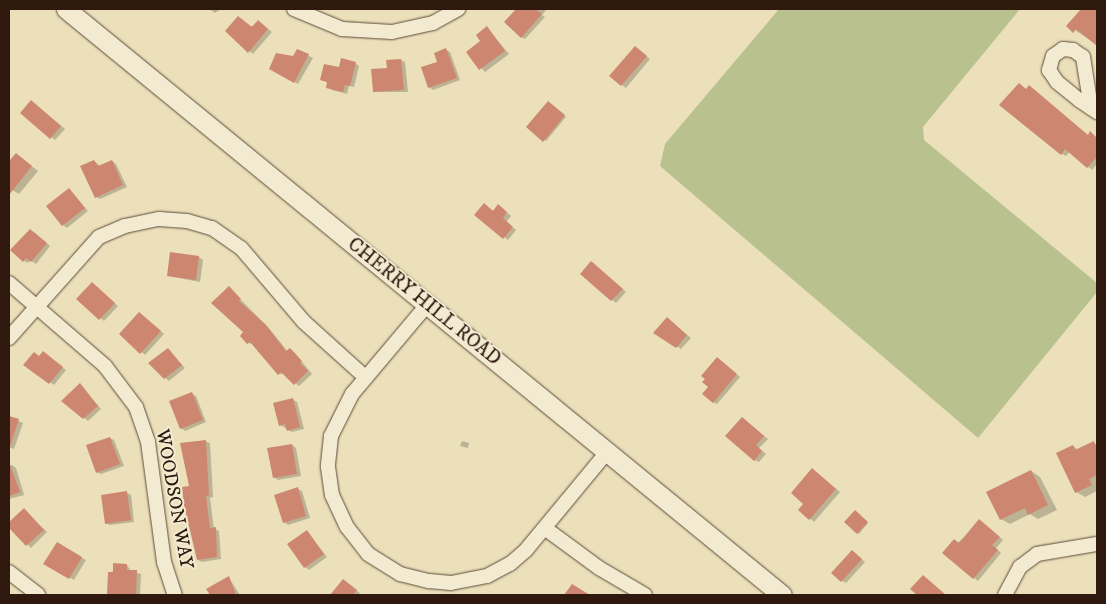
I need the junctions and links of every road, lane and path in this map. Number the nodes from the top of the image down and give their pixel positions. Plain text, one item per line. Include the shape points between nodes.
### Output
1 (66, 9) edge
2 (294, 9) edge
3 (458, 9) edge
4 (9, 284) edge
5 (427, 305) junction
6 (35, 306) junction
7 (9, 338) edge
8 (364, 377) junction
9 (607, 452) junction
10 (546, 528) junction
11 (1097, 544) edge
12 (9, 572) edge
13 (38, 595) edge
14 (175, 595) edge
15 (645, 595) edge
16 (782, 595) edge
17 (1005, 595) edge

1 - 5 main road, CHERRY HILL ROAD
2 - 3 street via 342,29 392,32 433,23
4 - 6 street, WOODSON WAY
5 - 8 street
5 - 9 main road, CHERRY HILL ROAD
6 - 7 street
6 - 8 street via 99,237 125,226 159,219 187,221 212,228 241,248 308,327
6 - 14 street, WOODSON WAY via 105,366 136,407 148,442 164,562
8 - 10 street via 347,400 333,428 328,467 332,495 340,515 368,554 406,576 439,583 457,582 487,576 510,564
9 - 10 street
9 - 16 main road, CHERRY HILL ROAD
10 - 15 street via 599,568
11 - 17 street via 1037,554 1020,567
12 - 13 street

